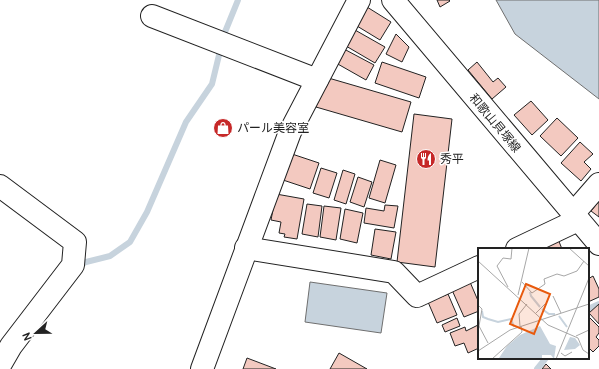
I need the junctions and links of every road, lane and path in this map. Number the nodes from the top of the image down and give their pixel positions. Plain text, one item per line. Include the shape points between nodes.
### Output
1 (359, 0) edge
2 (393, 0) edge
3 (152, 16) dead end
4 (317, 80) junction
5 (599, 184) edge
6 (0, 186) edge
7 (575, 218) junction
8 (599, 244) edge
9 (246, 248) junction
10 (519, 248) edge
11 (478, 267) edge
12 (0, 365) edge
13 (202, 369) edge

1 - 4 street
2 - 7 street, 和歌山貝塚線
3 - 4 street
4 - 9 street via 290,132
5 - 7 street
6 - 12 street via 75,242 73,265 10,346
7 - 8 street, 和歌山貝塚線
7 - 10 street
9 - 11 street via 394,272 417,296
9 - 13 street

